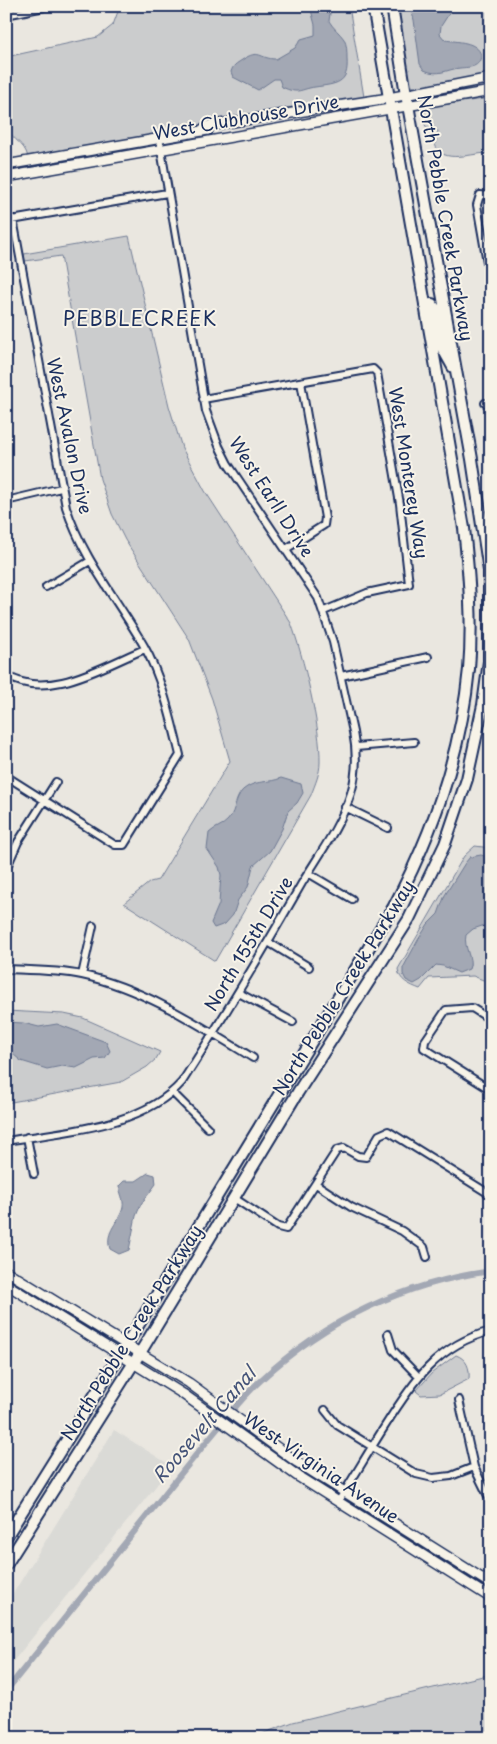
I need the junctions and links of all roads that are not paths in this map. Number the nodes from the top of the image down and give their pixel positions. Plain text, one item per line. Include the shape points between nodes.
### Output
1 (49, 6) edge
2 (373, 6) edge
3 (392, 6) edge
4 (6, 15) edge
5 (491, 78) edge
6 (465, 82) junction
7 (491, 91) edge
8 (406, 94) junction
9 (468, 96) junction
10 (389, 98) junction
11 (408, 106) junction
12 (391, 109) junction
13 (270, 117) junction
14 (272, 130) junction
15 (158, 138) junction
16 (161, 150) junction
17 (6, 165) edge
18 (6, 177) edge
19 (167, 193) junction
20 (491, 196) edge
21 (10, 220) edge
22 (491, 285) edge
23 (425, 305) junction
24 (456, 369) junction
25 (301, 382) junction
26 (203, 399) junction
27 (61, 488) junction
28 (6, 501) edge
29 (286, 549) junction
30 (90, 561) junction
31 (46, 587) dead end
32 (324, 611) junction
33 (145, 648) junction
34 (428, 657) dead end
35 (6, 675) edge
36 (341, 676) junction
37 (414, 742) dead end
38 (356, 747) junction
39 (6, 776) edge
40 (56, 782) dead end
41 (44, 800) junction
42 (345, 807) junction
43 (388, 828) dead end
44 (6, 869) edge
45 (308, 873) junction
46 (352, 899) dead end
47 (93, 926) dead end
48 (268, 942) junction
49 (309, 967) dead end
50 (6, 969) edge
51 (82, 975) junction
52 (239, 992) junction
53 (491, 1020) edge
54 (294, 1022) dead end
55 (213, 1033) junction
56 (314, 1034) junction
57 (329, 1044) junction
58 (253, 1058) dead end
59 (491, 1090) edge
60 (173, 1093) junction
61 (208, 1128) dead end
62 (27, 1137) junction
63 (6, 1141) edge
64 (34, 1174) dead end
65 (316, 1184) junction
66 (220, 1190) junction
67 (491, 1195) edge
68 (234, 1198) junction
69 (427, 1257) dead end
70 (6, 1271) edge
71 (6, 1284) edge
72 (491, 1331) edge
73 (388, 1334) dead end
74 (126, 1345) junction
75 (140, 1353) junction
76 (120, 1355) junction
77 (133, 1363) junction
78 (418, 1376) junction
79 (459, 1400) dead end
80 (324, 1410) dead end
81 (372, 1447) junction
82 (474, 1467) junction
83 (344, 1493) junction
84 (338, 1502) junction
85 (491, 1502) edge
86 (6, 1537) edge
87 (6, 1565) edge
88 (491, 1584) edge
89 (491, 1598) edge

1 - 4 street
2 - 10 main road, North Pebble Creek Parkway
3 - 8 main road, North Pebble Creek Parkway
5 - 6 main road, West Clubhouse Drive
6 - 8 main road, West Clubhouse Drive
6 - 9 main road
7 - 9 main road, West Clubhouse Drive
8 - 10 main road, West Clubhouse Drive
8 - 11 main road, North Pebble Creek Parkway
9 - 11 main road, West Clubhouse Drive
10 - 12 main road, North Pebble Creek Parkway
10 - 13 main road, West Clubhouse Drive
11 - 12 main road, West Clubhouse Drive
11 - 24 main road, North Pebble Creek Parkway
12 - 14 main road, West Clubhouse Drive
12 - 23 main road, North Pebble Creek Parkway
13 - 14 main road
13 - 15 main road, West Clubhouse Drive via 207,126 202,130
14 - 16 main road, West Clubhouse Drive
15 - 16 street, West Earll Drive
15 - 17 main road, West Clubhouse Drive
16 - 18 main road, West Clubhouse Drive
16 - 19 street, West Earll Drive
19 - 21 street
19 - 26 street, West Earll Drive
20 - 22 street via 480,195 477,205
21 - 27 street, West Avalon Drive
23 - 24 main road via 432,304 435,308 443,349 449,363
23 - 56 main road, North Pebble Creek Parkway via 454,466 470,584 469,669 461,720 443,790 416,864
24 - 57 main road, North Pebble Creek Parkway via 489,571 489,661 483,705 467,779 433,871 399,935
25 - 26 street
25 - 29 street via 325,518 324,525
25 - 32 street, West Monterey Way via 373,369 377,373 400,504 409,584 367,593
26 - 29 street, West Earll Drive via 228,464
27 - 28 street
27 - 30 street, West Avalon Drive via 73,530
29 - 32 street, West Earll Drive
30 - 31 street
30 - 33 street, West Avalon Drive
32 - 36 street, West Earll Drive
33 - 35 street via 58,683 38,685
33 - 41 street, West Avalon Drive via 180,754 124,845 115,845
34 - 36 street
36 - 38 street, West Earll Drive
37 - 38 street
38 - 42 street, West Earll Drive via 354,777
39 - 41 street
40 - 41 street
41 - 44 street via 18,842
42 - 43 street
42 - 45 street, North 155th Drive
45 - 46 street
45 - 48 street, North 155th Drive
47 - 51 street
48 - 49 street
48 - 52 street, North 155th Drive
50 - 51 street
51 - 55 street via 172,1010
52 - 54 street
52 - 55 street, North 155th Drive
53 - 59 street via 472,1008 446,1010 424,1041 424,1048
55 - 58 street
55 - 60 street, North 155th Drive
56 - 57 main road
56 - 66 main road, North Pebble Creek Parkway
57 - 68 main road, North Pebble Creek Parkway
60 - 61 street
60 - 62 street via 128,1118
62 - 63 street
62 - 64 street
65 - 67 street via 335,1152 348,1150 366,1157 383,1132 391,1131
65 - 68 street via 286,1229
65 - 69 street via 352,1207 402,1231 424,1247
66 - 68 main road
66 - 74 main road, North Pebble Creek Parkway
68 - 75 main road, North Pebble Creek Parkway
70 - 74 main road, West Virginia Avenue
71 - 76 main road, West Virginia Avenue
72 - 78 street via 450,1348
73 - 78 street via 393,1350
74 - 75 main road, West Virginia Avenue
74 - 76 main road, North Pebble Creek Parkway
75 - 77 main road, North Pebble Creek Parkway
75 - 83 main road, West Virginia Avenue via 222,1406
76 - 77 main road, West Virginia Avenue
76 - 86 main road, North Pebble Creek Parkway
77 - 84 main road, West Virginia Avenue
77 - 87 main road, North Pebble Creek Parkway
78 - 81 street
79 - 82 street
80 - 81 street via 337,1425
81 - 82 street via 425,1477 451,1476
81 - 83 street
82 - 85 street
83 - 84 street
83 - 88 main road, West Virginia Avenue
84 - 89 main road, West Virginia Avenue

